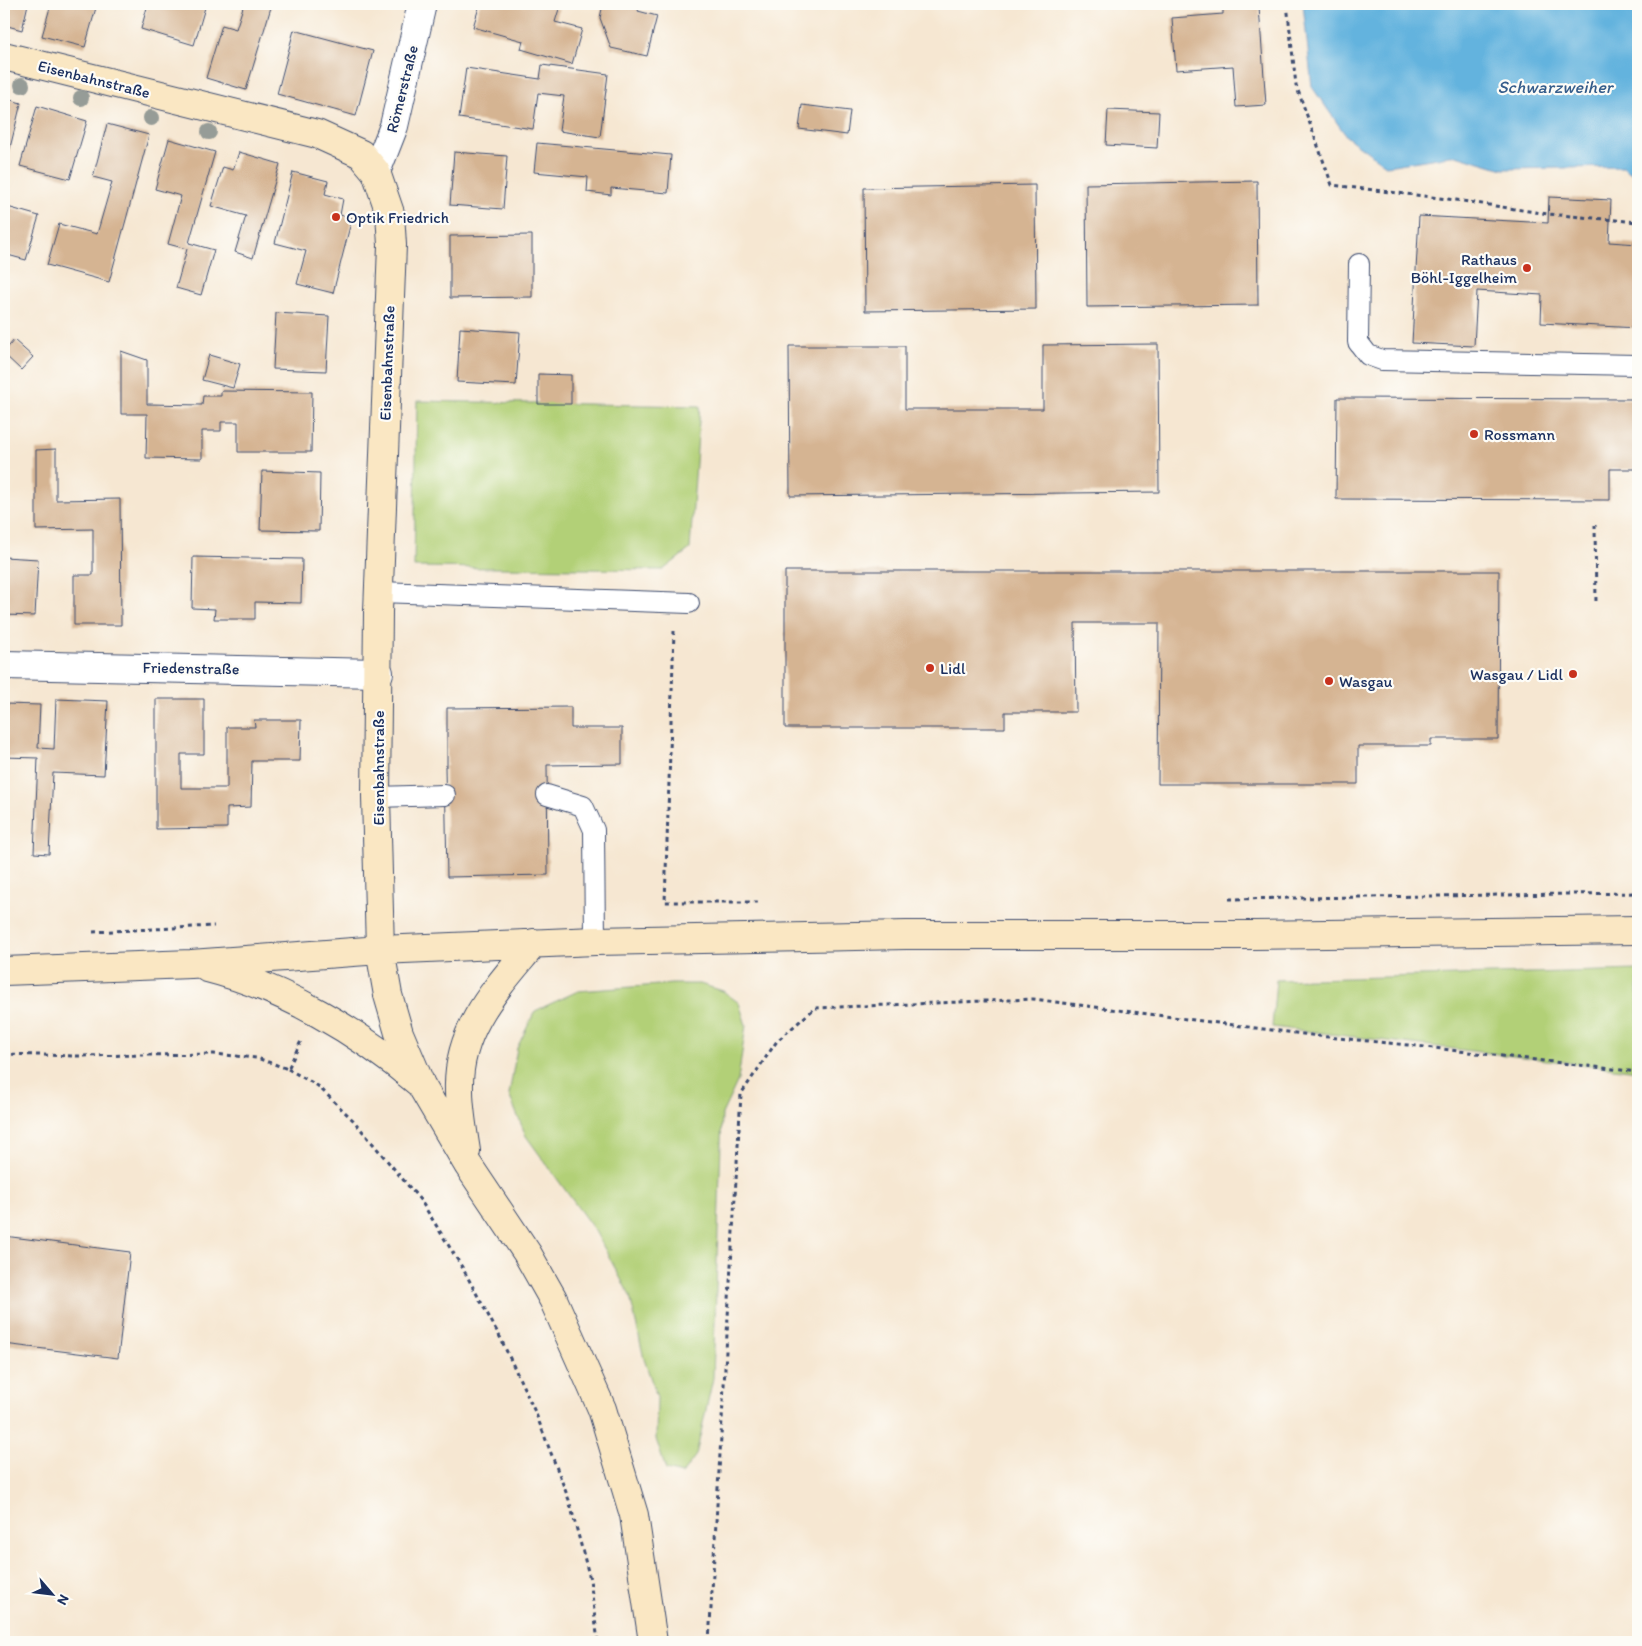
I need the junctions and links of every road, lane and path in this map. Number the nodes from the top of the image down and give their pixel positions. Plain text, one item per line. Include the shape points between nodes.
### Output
1 (422, 4) edge
2 (1287, 4) edge
3 (4, 56) edge
4 (376, 172) junction
5 (1638, 222) edge
6 (1359, 264) dead end
7 (1638, 365) edge
8 (1595, 525) dead end
9 (379, 592) junction
10 (689, 603) dead end
11 (1596, 604) dead end
12 (674, 629) dead end
13 (4, 665) edge
14 (379, 673) junction
15 (445, 795) dead end
16 (547, 795) dead end
17 (376, 796) junction
18 (1638, 892) edge
19 (1221, 899) dead end
20 (765, 902) dead end
21 (216, 926) dead end
22 (1638, 930) edge
23 (91, 932) dead end
24 (595, 941) junction
25 (534, 943) junction
26 (380, 950) junction
27 (191, 964) junction
28 (4, 971) edge
29 (315, 1012) junction
30 (4, 1054) edge
31 (288, 1069) junction
32 (1638, 1072) edge
33 (421, 1085) junction
34 (468, 1165) junction
35 (598, 1642) edge
36 (653, 1642) edge
37 (708, 1642) edge

1 - 4 street, Römerstraße via 394,126
2 - 5 path via 1296,85 1332,185 1548,214
3 - 4 main road, Eisenbahnstraße via 317,134 361,154
4 - 9 main road, Eisenbahnstraße via 390,213 392,245
6 - 7 lane via 1358,342 1368,355 1382,360
8 - 11 path
9 - 10 lane
9 - 14 main road, Eisenbahnstraße
12 - 20 path via 665,902
13 - 14 street, Friedenstraße
14 - 17 main road, Eisenbahnstraße
15 - 17 lane
16 - 24 lane via 583,806 594,830
17 - 26 main road, Eisenbahnstraße
18 - 19 path
21 - 23 path
22 - 24 main road via 1254,935 906,934
24 - 25 main road
25 - 26 main road
25 - 34 main road via 487,1001 471,1028 463,1054 459,1088
26 - 27 main road
26 - 33 main road, Eisenbahnstraße via 399,1033
27 - 28 main road
27 - 29 main road via 275,990
29 - 31 path
29 - 33 main road via 394,1063
30 - 31 path via 214,1054 256,1058
31 - 35 path via 318,1086 353,1120 421,1201 500,1337 536,1414 569,1500 590,1579
32 - 37 path via 1318,1036 1033,999 815,1008 777,1041 741,1094
33 - 34 main road
34 - 36 main road via 527,1253 553,1299 602,1408 634,1515

